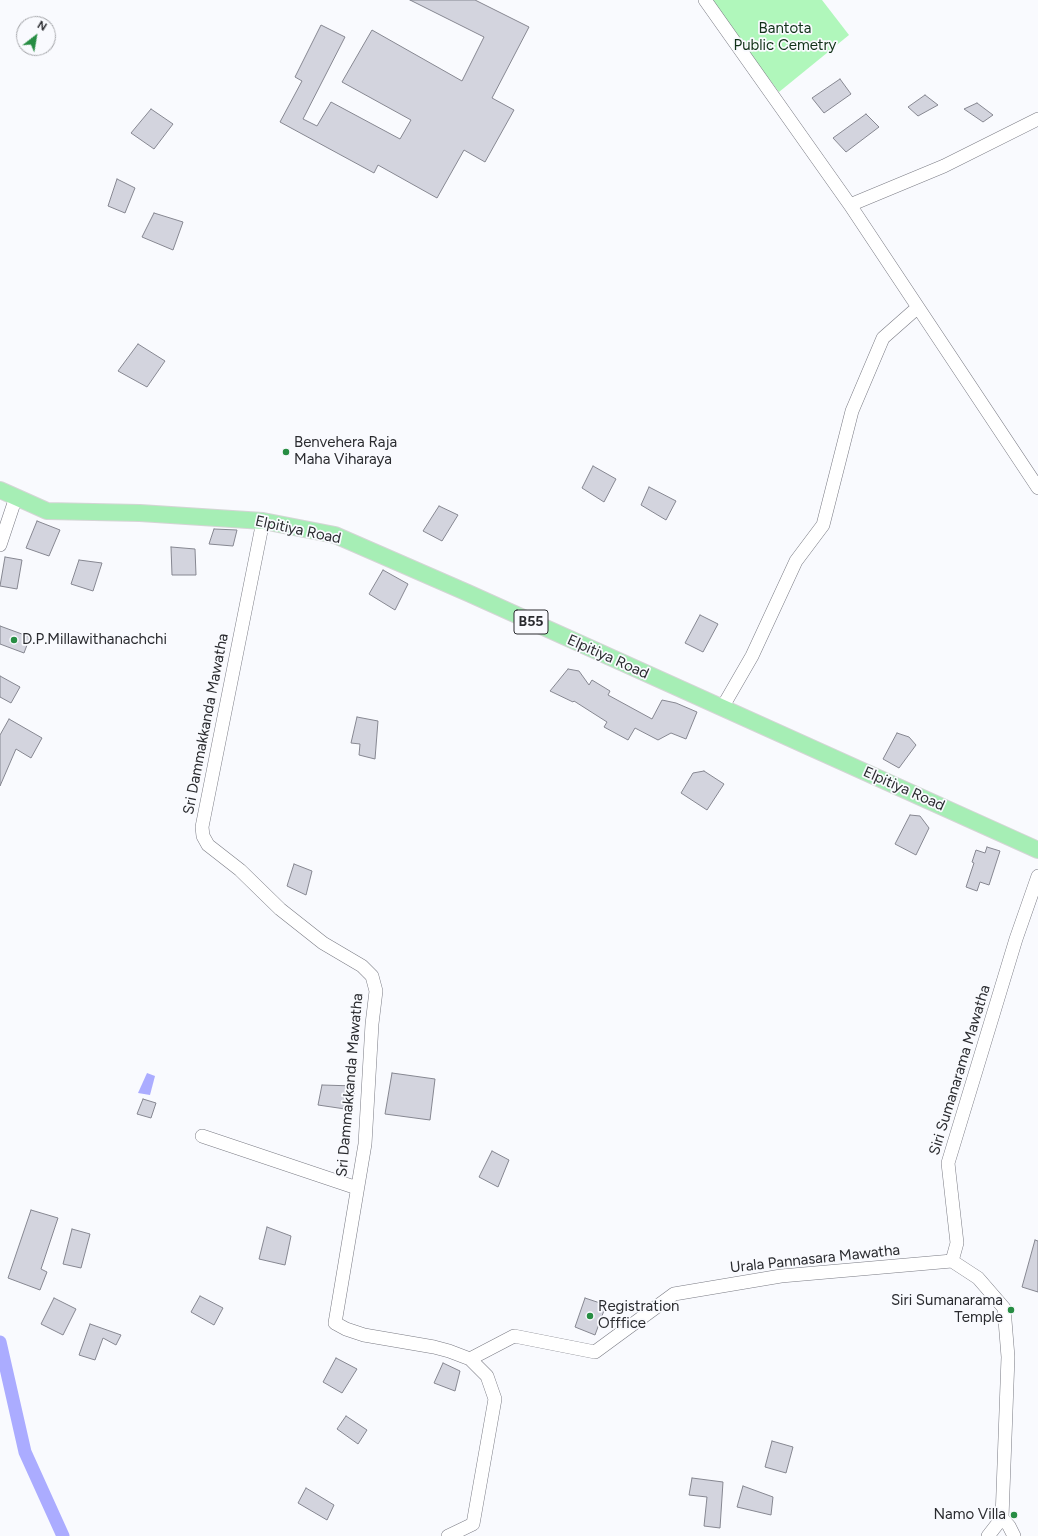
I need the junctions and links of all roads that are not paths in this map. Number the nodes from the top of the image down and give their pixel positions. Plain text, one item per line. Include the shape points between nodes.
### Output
1 (705, 0) edge
2 (1038, 119) edge
3 (850, 205) junction
4 (917, 308) junction
5 (1038, 488) edge
6 (0, 490) edge
7 (16, 497) junction
8 (263, 521) junction
9 (0, 545) edge
10 (722, 708) junction
11 (1038, 850) edge
12 (1038, 876) edge
13 (202, 1136) dead end
14 (357, 1188) junction
15 (952, 1261) junction
16 (470, 1359) junction
17 (1002, 1518) junction
18 (448, 1536) edge
19 (988, 1536) edge
20 (1014, 1536) edge

1 - 3 street
2 - 3 street via 944,166
3 - 4 street
4 - 5 street
4 - 10 street via 883,338 852,411 823,525 796,561 752,656
6 - 7 main road, Elpitiya Road / B55
7 - 8 main road, Elpitiya Road / B55 via 46,511 140,513
7 - 9 street
8 - 10 main road, Elpitiya Road / B55 via 335,535
8 - 14 street, Sri Dammakkanda Mawatha via 202,827 203,836 208,845 240,870 280,909 324,943 362,966 372,976 376,991 364,1144
10 - 11 main road, Elpitiya Road / B55
12 - 15 street, Siri Sumanarama Mawatha via 1016,939 948,1163 957,1243
13 - 14 street
14 - 16 street, Sri Dammakkanda Mawatha via 335,1323 364,1335 434,1347
15 - 16 street, Urala Pannasara Mawatha via 781,1276 674,1294 595,1352 514,1336
15 - 17 street via 978,1278 1004,1308 1008,1357
16 - 18 street, Sri Dammakkanda Mawatha via 487,1376 495,1399 473,1524
17 - 19 street
17 - 20 street

